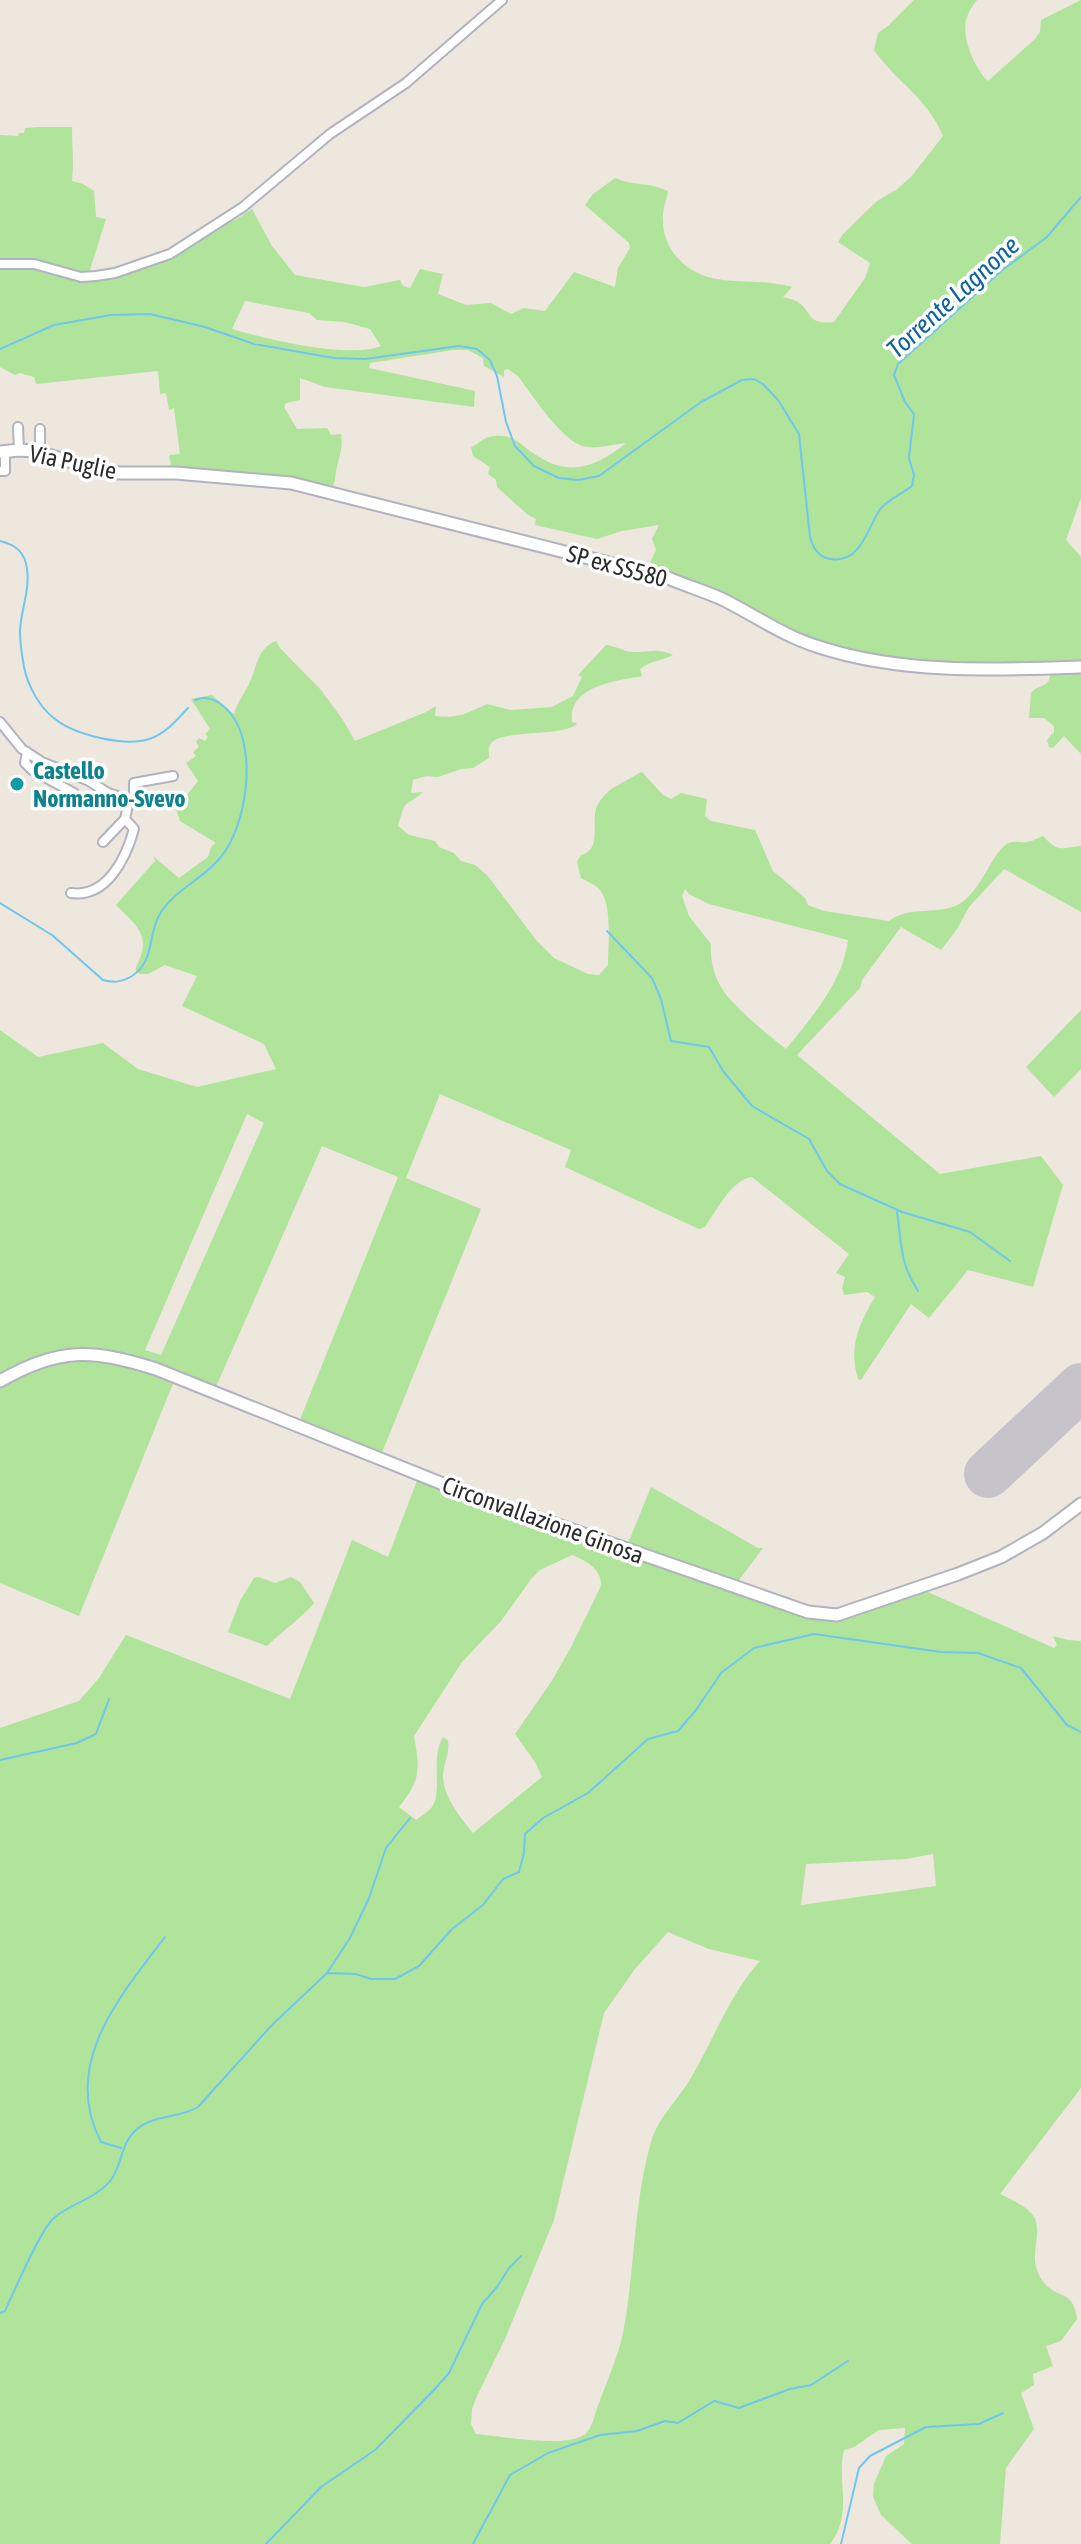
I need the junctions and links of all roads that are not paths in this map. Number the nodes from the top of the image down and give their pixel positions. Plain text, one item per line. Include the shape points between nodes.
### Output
1 (502, 0) edge
2 (0, 264) edge
3 (18, 427) dead end
4 (40, 429) dead end
5 (19, 450) junction
6 (2, 452) edge
7 (40, 453) junction
8 (0, 471) edge
9 (146, 473) joint
10 (1081, 667) edge
11 (0, 722) edge
12 (27, 752) junction
13 (173, 776) dead end
14 (74, 793) dead end
15 (129, 800) junction
16 (125, 819) junction
17 (103, 842) dead end
18 (71, 893) dead end
19 (0, 1381) edge
20 (1081, 1504) edge

1 - 2 street via 406,83 330,134 229,218 170,254 107,275 81,277 34,264
3 - 5 street
4 - 7 street
5 - 6 main road, Via Puglie
5 - 7 main road, Via Puglie
6 - 8 street via 5,471
7 - 9 main road, Via Puglie via 100,470
9 - 10 main road, SP ex SS580 via 291,483 636,569 721,599 816,646 868,661 931,667
11 - 12 street
12 - 14 street via 25,763 32,770
12 - 15 street
13 - 15 street via 134,783 134,798
15 - 16 street
16 - 17 street
16 - 18 street via 134,829 123,860 106,882 88,892
19 - 20 main road, Circonvallazione Ginosa via 52,1358 81,1352 117,1356 463,1492 808,1612 837,1615 1001,1557

